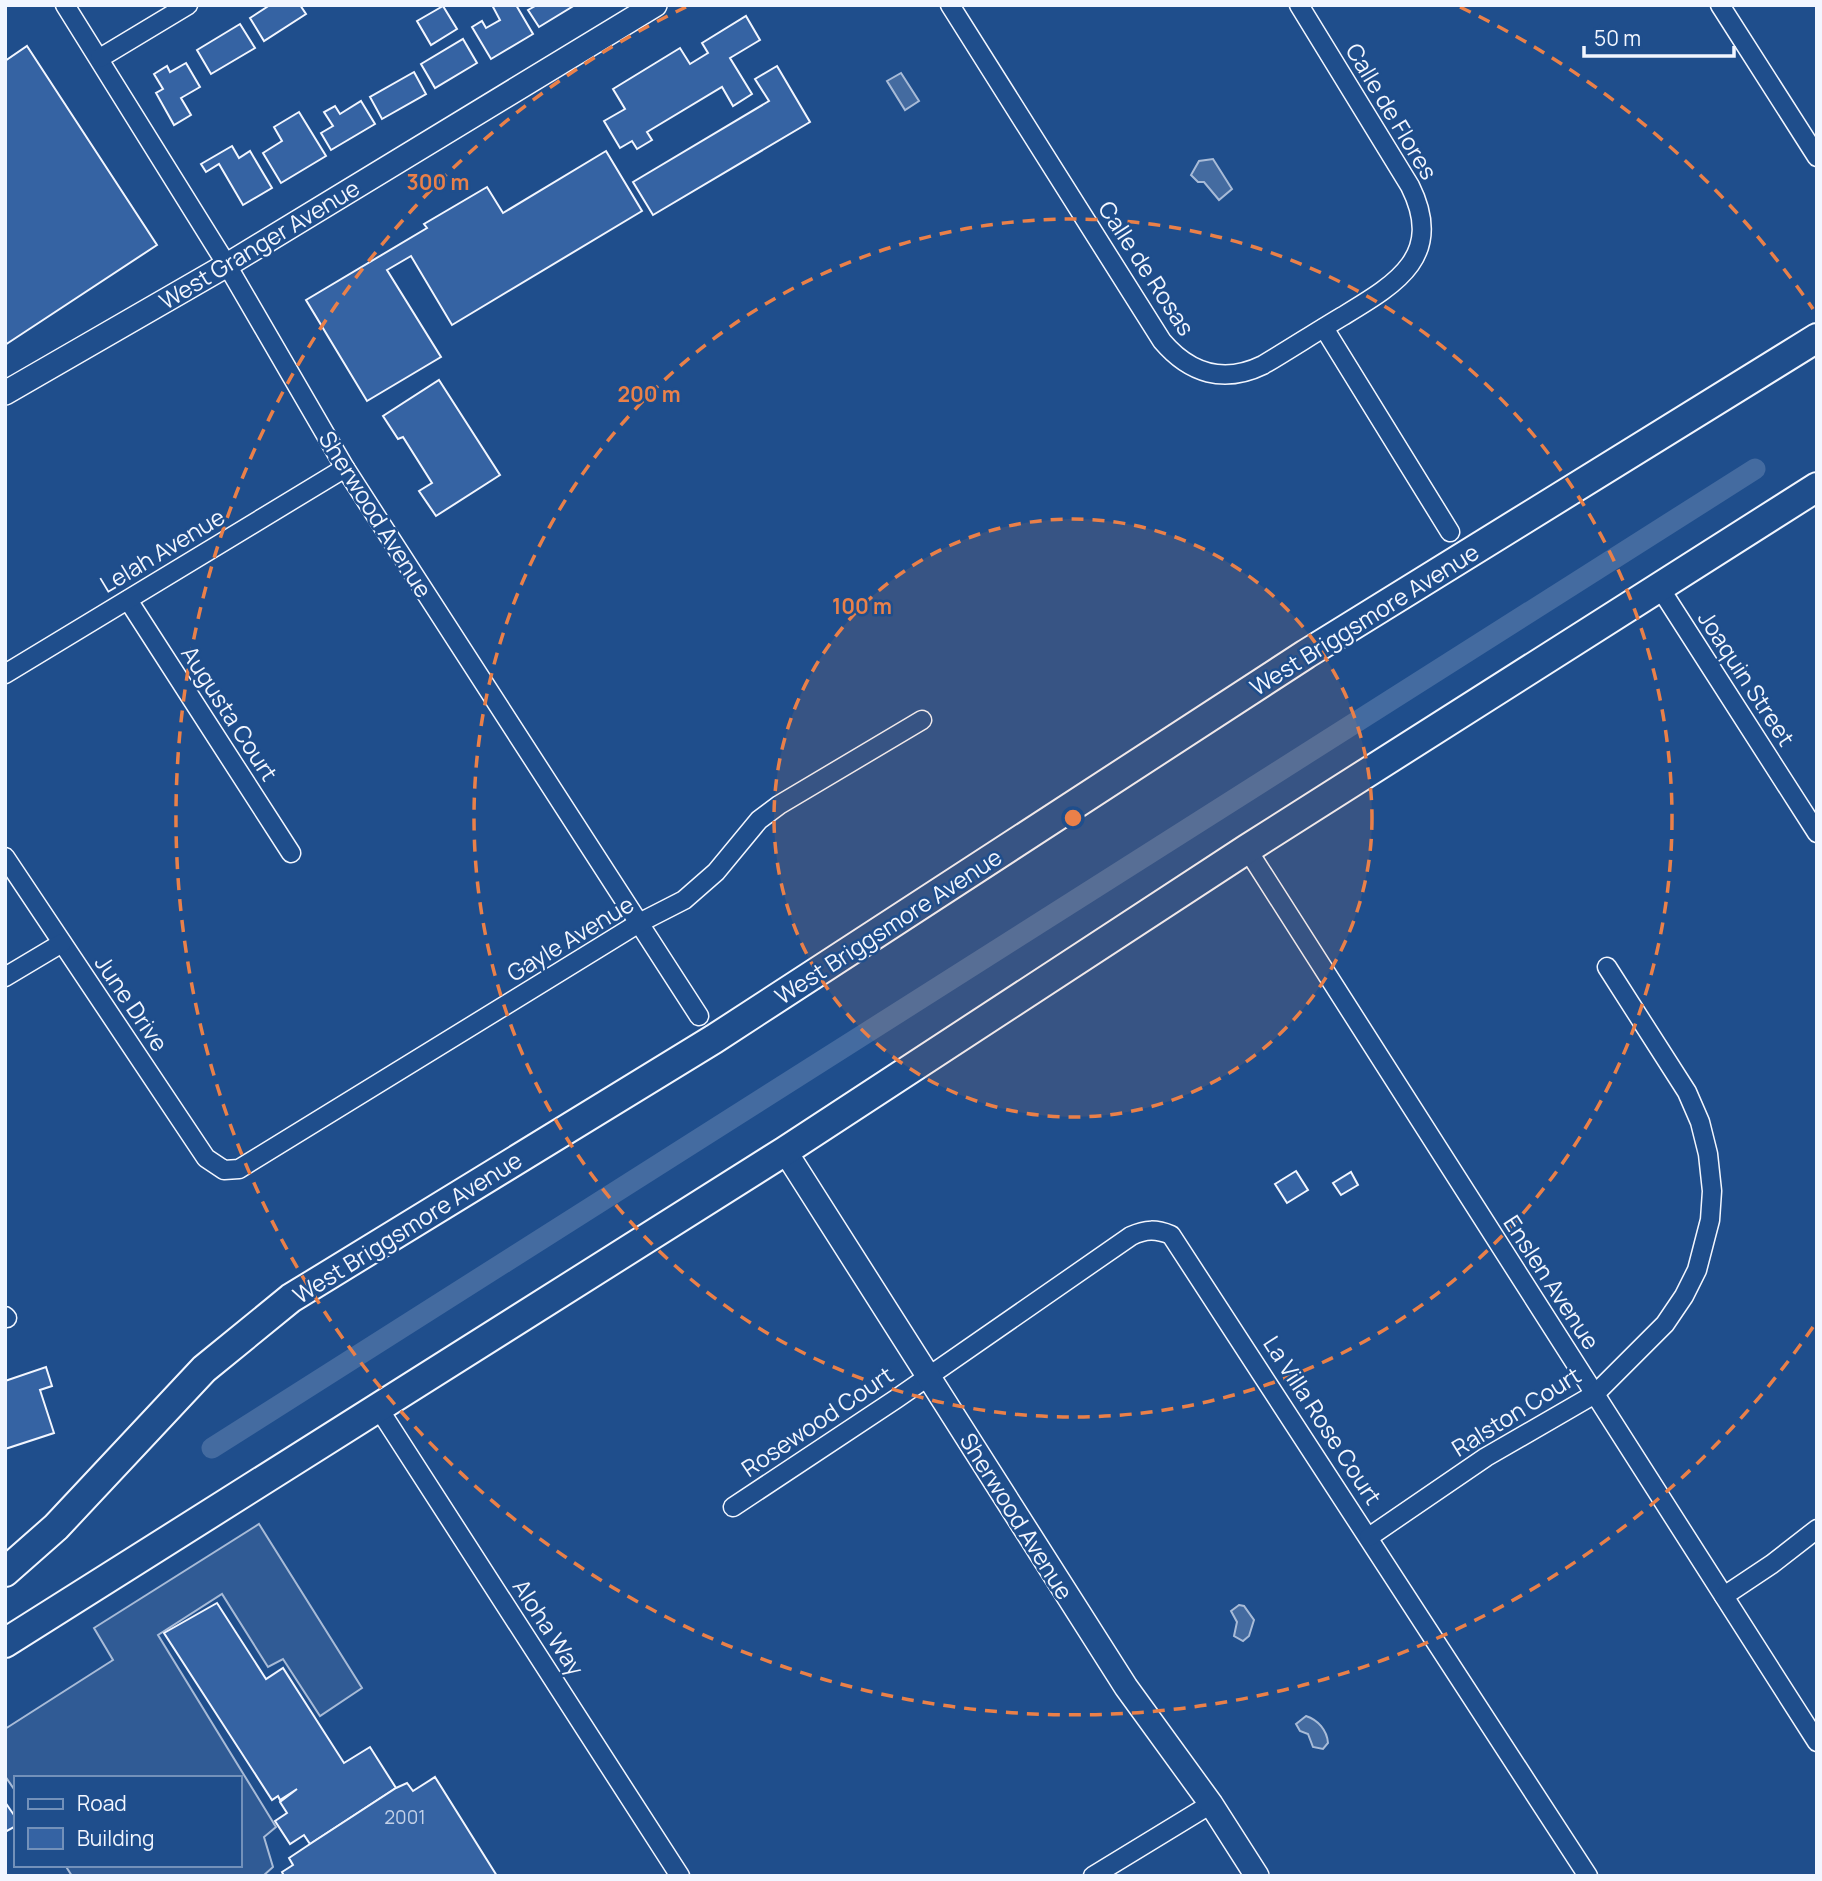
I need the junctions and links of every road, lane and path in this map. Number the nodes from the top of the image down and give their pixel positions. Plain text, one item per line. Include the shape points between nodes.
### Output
1 (65, 5) edge
2 (188, 5) edge
3 (655, 5) edge
4 (950, 5) edge
5 (1299, 5) edge
6 (1720, 5) edge
7 (100, 58) junction
8 (1817, 157) edge
9 (227, 265) junction
10 (1324, 328) junction
11 (1817, 338) edge
12 (5, 393) edge
13 (345, 468) junction
14 (1817, 487) edge
15 (1450, 532) dead end
16 (1658, 585) junction
17 (128, 600) junction
18 (5, 674) edge
19 (922, 720) dead end
20 (1817, 833) edge
21 (1247, 849) junction
22 (291, 853) dead end
23 (5, 857) edge
24 (639, 923) junction
25 (62, 943) junction
26 (1606, 967) dead end
27 (5, 977) edge
28 (699, 1016) dead end
29 (785, 1151) junction
30 (224, 1170) joint
31 (928, 1375) junction
32 (1595, 1394) junction
33 (377, 1406) junction
34 (733, 1507) dead end
35 (1817, 1529) edge
36 (1369, 1537) junction
37 (5, 1572) edge
38 (1724, 1596) junction
39 (5, 1643) edge
40 (1817, 1741) edge
41 (1211, 1804) junction
42 (680, 1876) edge
43 (1093, 1876) edge
44 (1257, 1876) edge
45 (1588, 1876) edge

1 - 7 street, Sherwood Avenue
2 - 7 street
3 - 9 street, West Granger Avenue
4 - 10 street, Calle de Rosas via 1174,355 1209,374 1241,374
5 - 10 street, Calle de Flores via 1410,186 1422,218 1418,251 1402,277
6 - 8 street
7 - 9 street, Sherwood Avenue
9 - 12 street, West Granger Avenue
9 - 13 street, Sherwood Avenue
10 - 15 street
11 - 37 main road, West Briggsmore Avenue via 1306,654 714,1040 291,1298 204,1369 55,1527
13 - 17 street, Lelah Avenue
13 - 24 street, Sherwood Avenue
14 - 16 main road
16 - 20 street, Joaquin Street
16 - 21 main road
17 - 18 street, Lelah Avenue
17 - 22 street, Augusta Court
19 - 24 street, Gayle Avenue via 779,805 684,900
21 - 29 main road
21 - 32 street, Enslen Avenue
23 - 25 street, June Drive
24 - 28 street, Sherwood Avenue
24 - 30 street, Gayle Avenue via 246,1166
25 - 27 street
25 - 30 street, June Drive via 206,1158
26 - 32 street, Ralston Court via 1686,1091 1700,1122 1712,1191 1705,1245 1684,1296 1665,1324
29 - 31 street, Sherwood Avenue
29 - 33 main road
31 - 34 street, Rosewood Court
31 - 36 street, La Villa Rose Court via 1131,1236 1158,1230 1178,1242
31 - 41 street, Sherwood Avenue via 1126,1688
32 - 36 street, Ralston Court via 1486,1457
32 - 38 street, Enslen Avenue
33 - 39 main road
33 - 42 street, Aloha Way
35 - 38 street
36 - 45 street, La Villa Rose Court
38 - 40 street, Enslen Avenue
41 - 43 street
41 - 44 street, Sherwood Avenue

